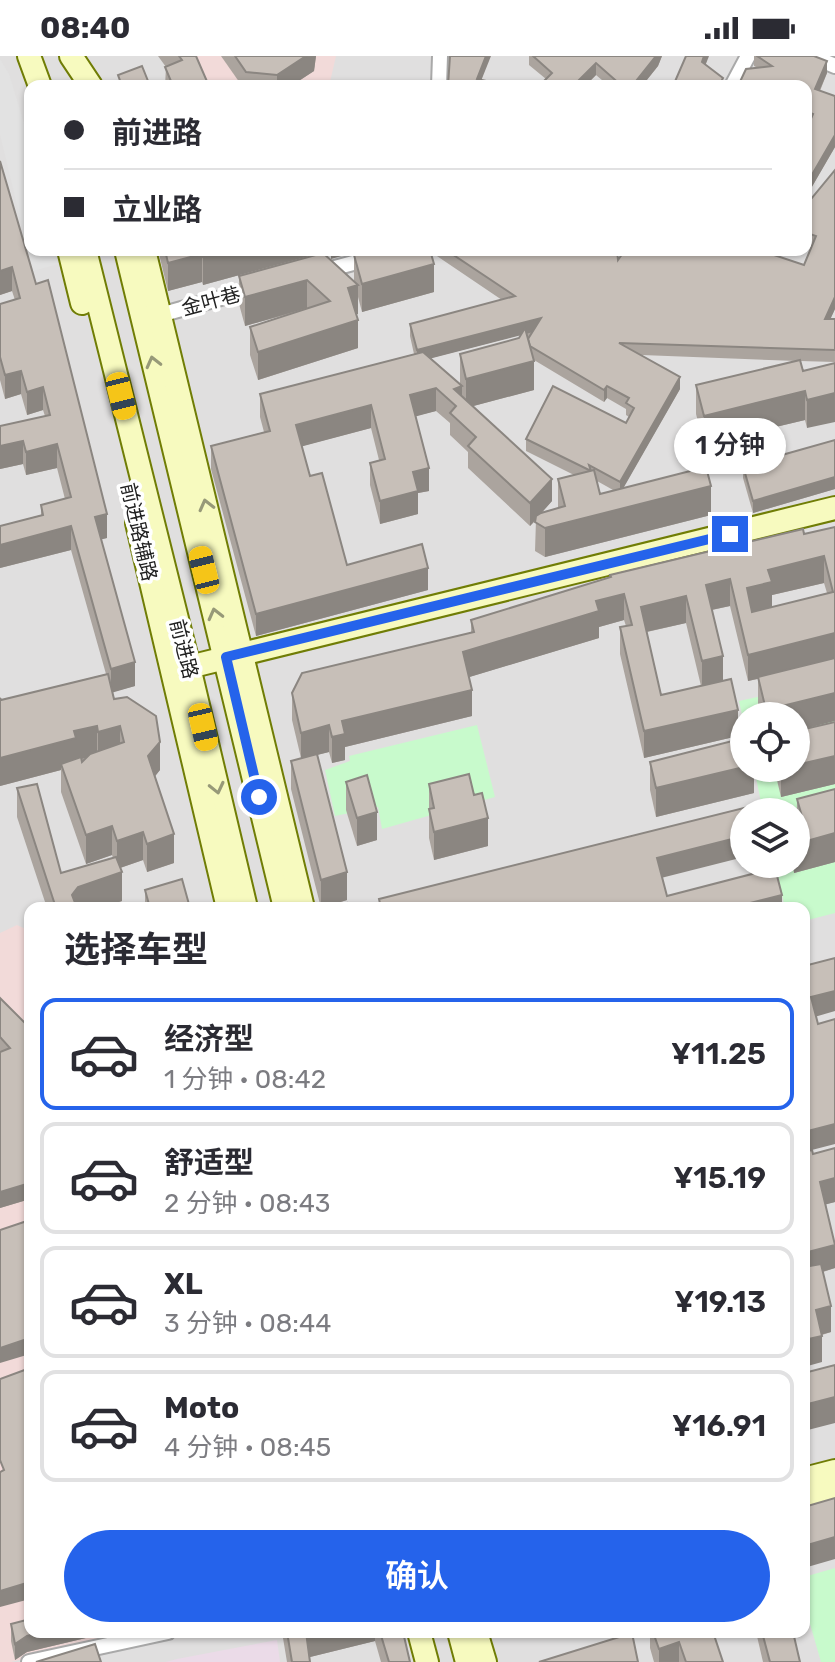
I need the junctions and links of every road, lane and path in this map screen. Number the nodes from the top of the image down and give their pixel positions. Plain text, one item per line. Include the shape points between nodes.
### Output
1 (29, 56) edge
2 (61, 56) edge
3 (71, 56) edge
4 (440, 56) edge
5 (748, 56) edge
6 (812, 56) edge
7 (835, 66) edge
8 (38, 80) edge
9 (73, 80) edge
10 (87, 80) edge
11 (439, 80) edge
12 (735, 80) edge
13 (71, 256) edge
14 (86, 256) edge
15 (128, 256) edge
16 (145, 256) edge
17 (378, 256) edge
18 (310, 274) edge
19 (265, 286) edge
20 (160, 315) junction
21 (835, 508) edge
22 (234, 655) junction
23 (189, 667) junction
24 (227, 902) edge
25 (245, 902) edge
26 (284, 902) edge
27 (301, 902) edge
28 (835, 1471) edge
29 (810, 1477) edge
30 (835, 1491) edge
31 (810, 1497) edge
32 (140, 1638) edge
33 (407, 1638) edge
34 (421, 1638) edge
35 (29, 1662) edge
36 (413, 1662) edge
37 (427, 1662) edge

1 - 8 street
2 - 9 street
3 - 10 street
4 - 11 street
5 - 12 street
6 - 7 street
13 - 24 street, 前进路辅路
14 - 23 street, 前进路
22 -> 15 street, 前进路
16 - 20 street
17 - 18 street
19 - 20 street, 金叶巷
22 -> 20 street
21 - 22 street
22 - 23 street
22 - 26 street, 前进路
22 - 27 street
23 -> 25 street, 前进路
28 - 29 street
30 - 31 street
32 - 35 street
33 - 36 street
34 - 37 street

